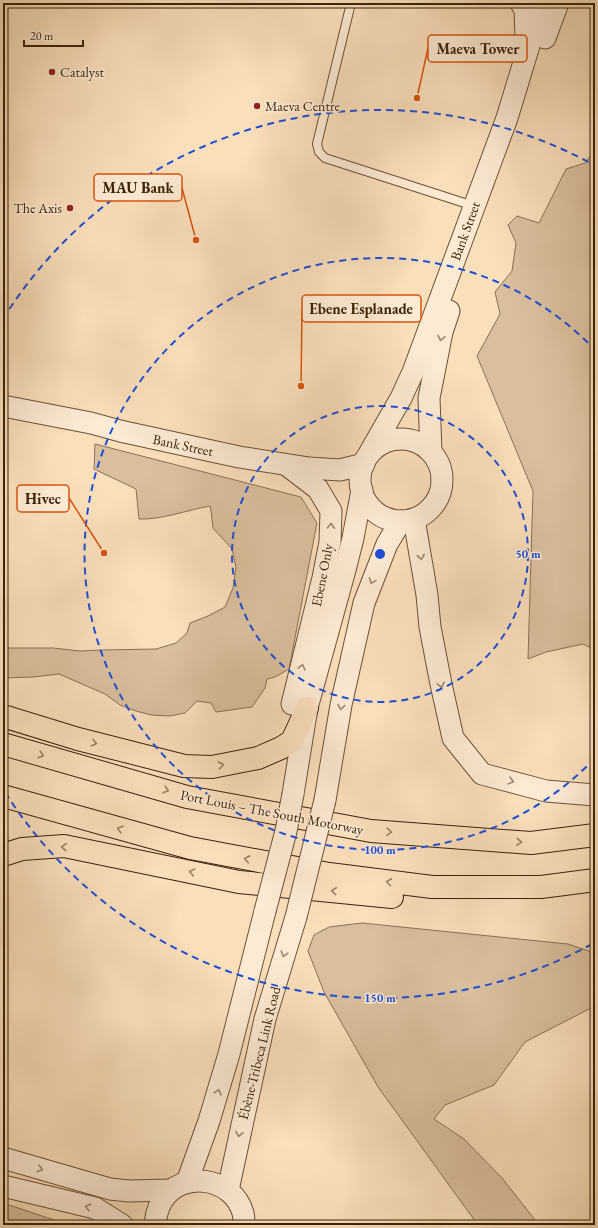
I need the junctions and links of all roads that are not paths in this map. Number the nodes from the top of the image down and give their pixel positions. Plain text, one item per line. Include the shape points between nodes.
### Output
1 (351, 3) edge
2 (521, 3) edge
3 (531, 3) edge
4 (542, 3) edge
5 (558, 3) edge
6 (563, 3) edge
7 (534, 51) junction
8 (474, 206) junction
9 (3, 406) edge
10 (431, 452) junction
11 (367, 458) junction
12 (285, 464) junction
13 (362, 488) junction
14 (408, 520) junction
15 (300, 706) junction
16 (3, 716) edge
17 (3, 744) edge
18 (595, 795) edge
19 (3, 796) edge
20 (595, 835) edge
21 (3, 855) edge
22 (595, 880) edge
23 (541, 887) junction
24 (3, 1158) edge
25 (3, 1186) edge
26 (179, 1186) junction
27 (228, 1190) junction
28 (122, 1225) edge
29 (155, 1225) edge
30 (244, 1225) edge

1 - 8 lane via 317,144 319,152 325,158
2 - 7 street via 525,10
3 - 7 street
4 - 7 street, Bank Street
5 - 7 street
6 - 7 street
7 - 8 street, Bank Street
7 -> 10 street via 442,332 429,398
8 - 11 street, Bank Street via 413,372
9 - 12 street, Bank Street via 239,457
10 - 11 street via 420,443 407,439 394,440 381,444
10 - 14 street via 439,464 441,490 426,512
11 - 12 street, Bank Street via 340,470
11 - 13 street via 360,477
12 - 13 street via 338,477
15 -> 12 street, Ebene Only via 330,542 331,511 318,488
13 - 14 street via 367,502 376,512 388,518
13 - 15 street via 346,565
14 -> 18 street via 427,596 440,684 453,738 482,774 546,791
14 -> 27 street, Ébène-Tribeca Link Road, bridge via 386,544 364,603 341,705 325,800 296,917 264,1019
16 -> 15 highway via 78,739 184,766 212,767 258,758 292,741 299,726
26 -> 15 street, Ébène-Tribeca Link Road, bridge via 209,1121 227,1062 286,831 293,794
17 -> 20 highway, Port Louis – The South Motorway via 187,797 371,831 531,843
23 -> 19 highway via 432,887 329,874 190,848
23 -> 21 highway via 395,897 239,882 64,846 22,849
22 - 23 highway
24 -> 26 street via 110,1189 129,1191
28 -> 25 street via 95,1208
26 - 27 street via 198,1180 210,1181
26 - 29 street, Ébène-Tribeca Link Road via 162,1200
27 - 30 street via 237,1200

